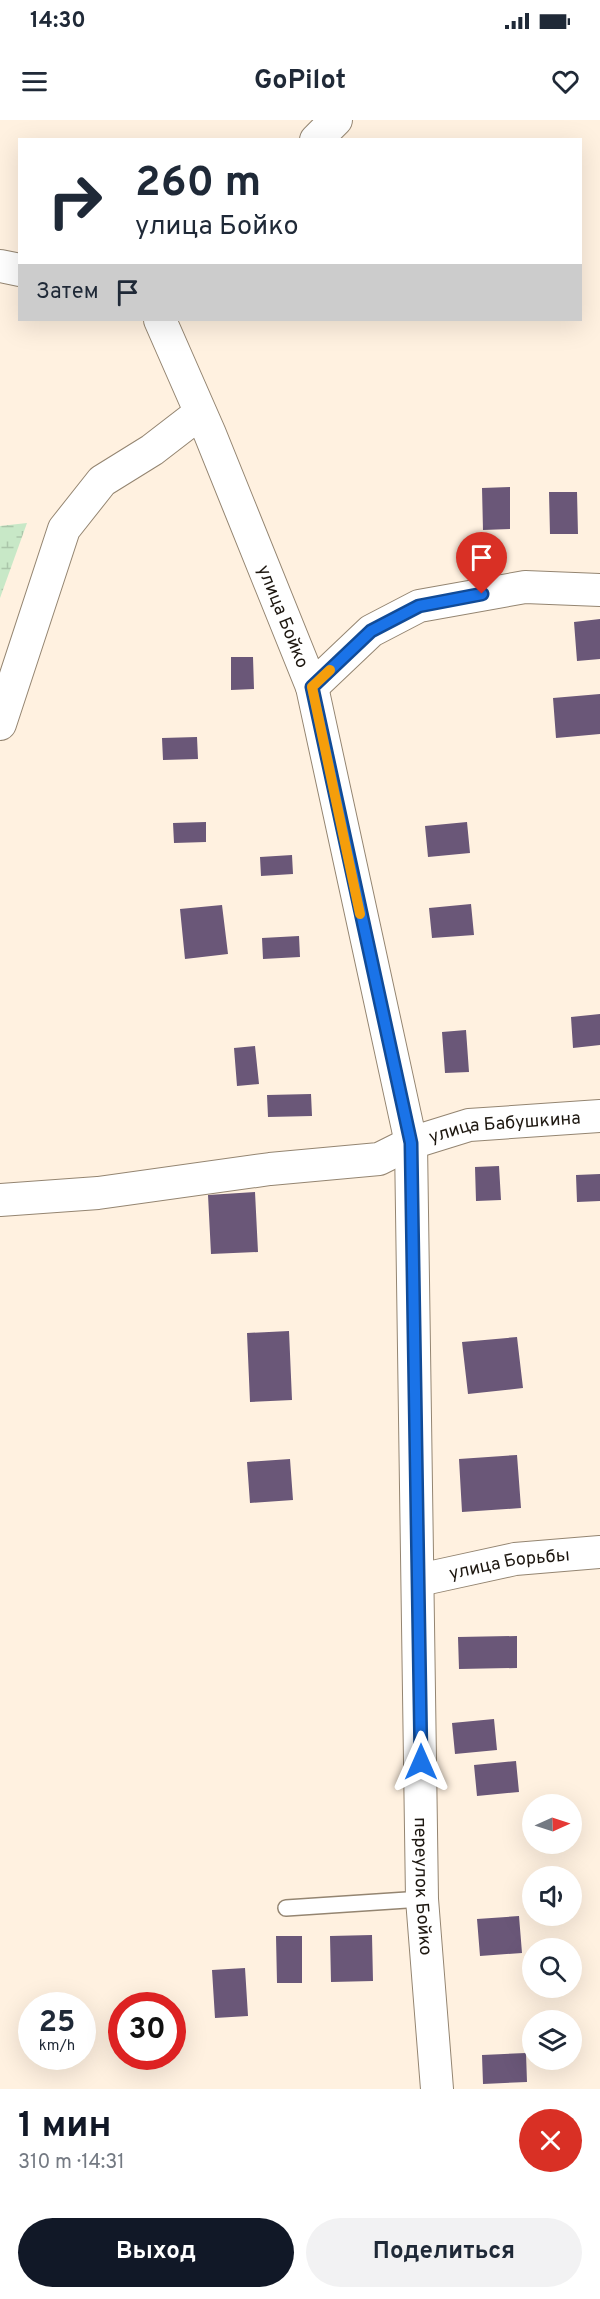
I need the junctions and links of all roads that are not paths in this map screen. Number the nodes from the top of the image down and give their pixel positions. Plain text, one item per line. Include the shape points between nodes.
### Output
1 (336, 120) edge
2 (318, 138) edge
3 (0, 266) edge
4 (18, 270) edge
5 (159, 321) edge
6 (200, 413) junction
7 (600, 590) edge
8 (312, 687) junction
9 (0, 724) edge
10 (600, 1116) edge
11 (411, 1143) junction
12 (0, 1200) edge
13 (600, 1552) edge
14 (419, 1580) junction
15 (422, 1899) junction
16 (286, 1908) dead end
17 (437, 2089) edge

1 - 2 street
3 - 4 street
5 - 6 street, улица Бойко
6 - 8 street, улица Бойко
6 - 9 street via 152,450 102,481 64,529
7 - 8 street, улица Бойко via 525,587 419,606 371,631
8 - 11 street, переулок Бойко
10 - 11 street, улица Бабушкина via 469,1125
11 - 12 street, улица Бабушкина via 379,1159 270,1169 98,1193
11 - 14 street, переулок Бойко
13 - 14 street, улица Борьбы via 515,1559
14 - 15 street, переулок Бойко
15 - 16 lane
15 - 17 street, переулок Бойко

